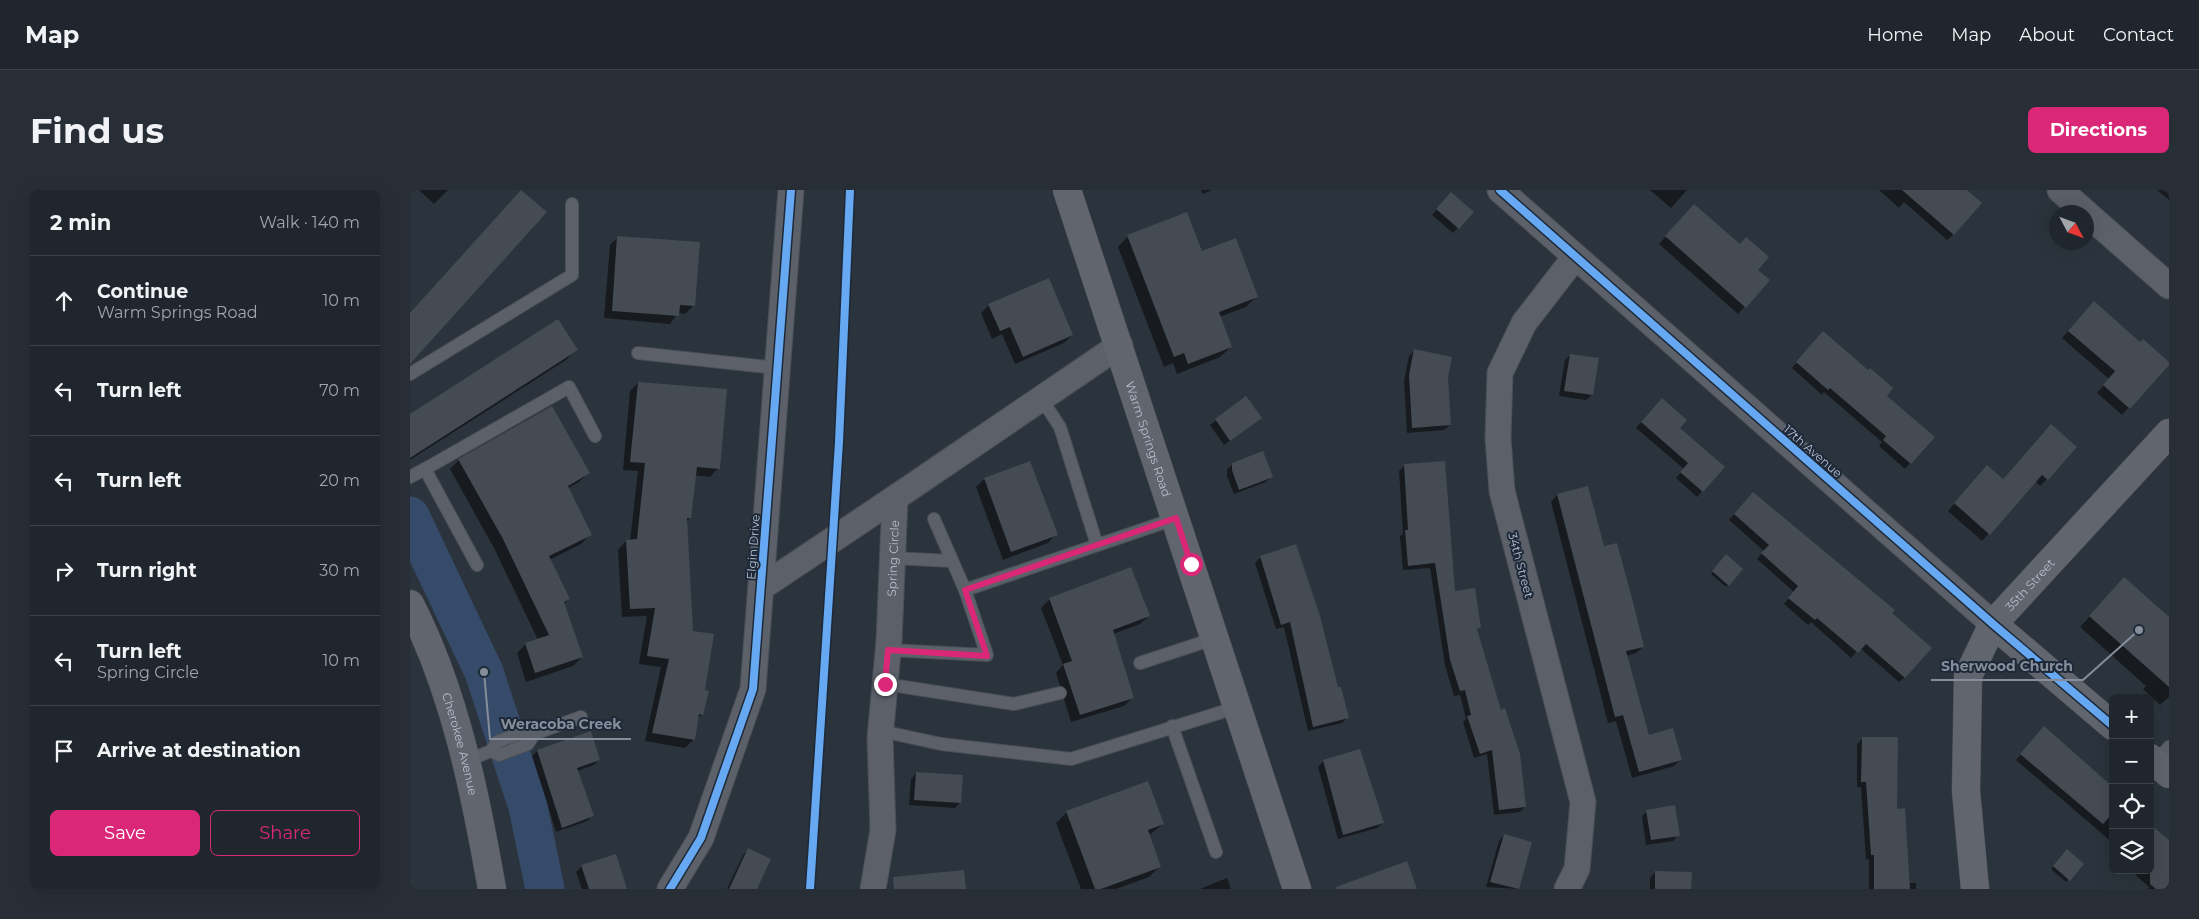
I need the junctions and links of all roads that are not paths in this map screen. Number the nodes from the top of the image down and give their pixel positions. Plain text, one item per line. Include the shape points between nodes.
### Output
1 (791, 190) edge
2 (1068, 190) edge
3 (1500, 190) edge
4 (2060, 190) edge
5 (572, 204) dead end
6 (2077, 205) edge
7 (2094, 220) edge
8 (1575, 257) junction
9 (2169, 286) edge
10 (1120, 345) junction
11 (638, 354) dead end
12 (777, 368) junction
13 (410, 374) edge
14 (1041, 398) junction
15 (2169, 433) edge
16 (595, 436) dead end
17 (425, 469) junction
18 (410, 477) edge
19 (895, 498) junction
20 (1176, 518) junction
21 (934, 519) dead end
22 (1097, 546) junction
23 (892, 558) junction
24 (952, 561) junction
25 (477, 565) dead end
26 (762, 587) junction
27 (965, 590) junction
28 (410, 604) edge
29 (1993, 624) junction
30 (1216, 638) junction
31 (888, 650) junction
32 (1140, 663) dead end
33 (885, 684) junction
34 (1060, 692) dead end
35 (1238, 707) junction
36 (581, 717) dead end
37 (2109, 723) edge
38 (1172, 726) junction
39 (881, 731) junction
40 (466, 761) junction
41 (1216, 852) dead end
42 (492, 889) edge
43 (670, 889) edge
44 (874, 889) edge
45 (1297, 889) edge
46 (1568, 889) edge
47 (1975, 889) edge

1 - 12 street, Elgin Drive
2 - 10 street, Warm Springs Road
3 - 8 street, 17th Avenue
4 - 6 street
5 - 13 lane via 572,275
7 - 9 street
8 - 29 street, 17th Avenue
8 - 46 street, 34th Street via 1524,323 1500,373 1498,438 1502,491 1583,802 1577,869
10 - 14 street
10 - 20 street, Warm Springs Road
11 - 12 lane
12 - 26 street, Elgin Drive
14 - 19 street
14 - 22 lane via 1060,427
15 - 29 street, 35th Street
16 - 17 lane via 569,387
17 - 18 lane
17 - 25 lane
19 - 23 street, Spring Circle
19 - 26 street
20 - 22 lane
20 - 30 street, Warm Springs Road
21 - 24 lane
22 - 27 lane
23 - 24 lane
23 - 31 street, Spring Circle
24 - 27 lane
26 - 43 street, Elgin Drive via 753,689 701,838
27 - 31 lane via 987,656
28 - 40 street, Cherokee Avenue via 435,658
29 - 37 street, 17th Avenue
29 - 47 street, 35th Street via 1968,676 1966,791
30 - 32 lane
30 - 35 street, Warm Springs Road
31 - 33 street, Spring Circle
33 - 34 lane via 1014,704
33 - 39 street, Spring Circle
35 - 38 lane
35 - 45 street, Warm Springs Road
36 - 40 lane via 534,734 528,744 500,755 491,751
38 - 39 lane via 1071,759 941,744
38 - 41 lane
39 - 44 street, Spring Circle via 883,830
40 - 42 street, Cherokee Avenue

